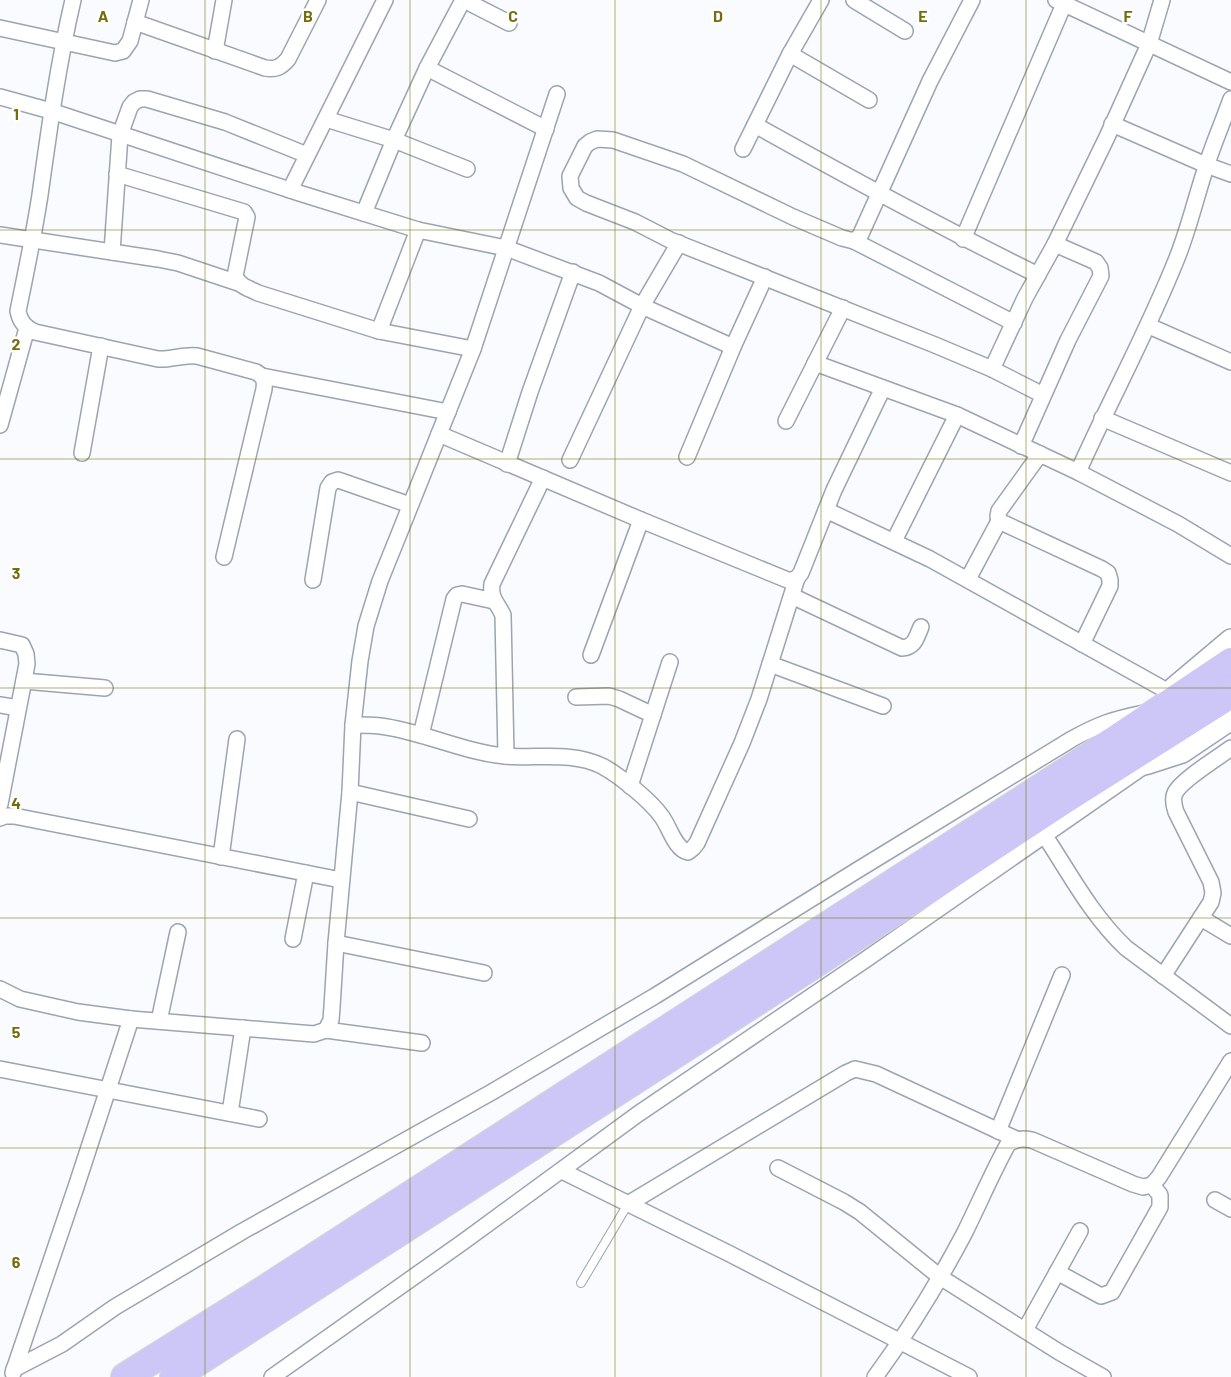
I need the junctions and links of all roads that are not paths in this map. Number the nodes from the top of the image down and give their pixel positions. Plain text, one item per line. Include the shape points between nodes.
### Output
1 (73, 0) edge
2 (141, 0) edge
3 (224, 0) edge
4 (318, 0) edge
5 (385, 0) edge
6 (464, 0) edge
7 (821, 0) edge
8 (854, 0) edge
9 (972, 0) edge
10 (1162, 0) edge
11 (1060, 2) edge
12 (135, 22) junction
13 (509, 23) dead end
14 (1, 30) edge
15 (905, 30) dead end
16 (63, 42) junction
17 (1149, 44) junction
18 (215, 51) junction
19 (790, 54) junction
20 (427, 68) junction
21 (1231, 82) edge
22 (557, 94) dead end
23 (0, 97) edge
24 (1231, 99) edge
25 (869, 100) dead end
26 (51, 111) junction
27 (326, 118) junction
28 (755, 124) junction
29 (1112, 124) junction
30 (546, 129) junction
31 (120, 135) junction
32 (394, 140) junction
33 (742, 150) dead end
34 (307, 155) junction
35 (1206, 165) junction
36 (467, 168) dead end
37 (118, 174) junction
38 (1231, 174) edge
39 (290, 190) junction
40 (879, 194) junction
41 (364, 213) junction
42 (418, 230) junction
43 (0, 235) edge
44 (963, 239) junction
45 (32, 240) junction
46 (854, 241) junction
47 (678, 243) junction
48 (1054, 244) junction
49 (506, 248) junction
50 (112, 252) junction
51 (573, 272) junction
52 (1038, 275) junction
53 (765, 276) junction
54 (238, 283) junction
55 (642, 306) junction
56 (843, 308) junction
57 (1014, 323) junction
58 (1149, 326) junction
59 (27, 328) junction
60 (379, 331) junction
61 (101, 346) junction
62 (733, 347) junction
63 (473, 349) junction
64 (1231, 362) edge
65 (816, 363) junction
66 (992, 369) junction
67 (262, 376) junction
68 (884, 388) junction
69 (4, 394) edge
70 (1043, 395) junction
71 (448, 412) junction
72 (957, 415) junction
73 (1102, 418) junction
74 (786, 421) dead end
75 (0, 425) edge
76 (439, 434) junction
77 (1020, 446) junction
78 (82, 453) dead end
79 (1040, 454) junction
80 (688, 457) dead end
81 (570, 460) dead end
82 (507, 464) junction
83 (1078, 472) junction
84 (1231, 473) edge
85 (543, 478) junction
86 (410, 505) junction
87 (826, 510) junction
88 (641, 520) junction
89 (1000, 521) junction
90 (894, 541) junction
91 (1231, 556) edge
92 (224, 557) dead end
93 (797, 578) junction
94 (968, 579) junction
95 (313, 580) dead end
96 (792, 596) junction
97 (494, 601) junction
98 (921, 627) dead end
99 (0, 640) edge
100 (1231, 640) edge
101 (1082, 644) junction
102 (591, 655) dead end
103 (670, 662) dead end
104 (1231, 662) edge
105 (770, 664) junction
106 (24, 680) junction
107 (106, 688) dead end
108 (1169, 692) junction
109 (1231, 694) edge
110 (576, 697) dead end
111 (0, 705) edge
112 (883, 706) dead end
113 (18, 708) junction
114 (1146, 713) junction
115 (653, 716) junction
116 (1231, 719) edge
117 (353, 725) junction
118 (421, 735) junction
119 (1118, 738) junction
120 (237, 739) dead end
121 (1231, 748) edge
122 (506, 756) junction
123 (1148, 763) junction
124 (1106, 774) junction
125 (630, 786) junction
126 (350, 792) junction
127 (0, 804) edge
128 (0, 818) edge
129 (469, 818) dead end
130 (1045, 836) junction
131 (220, 857) junction
132 (306, 873) junction
133 (341, 880) junction
134 (1201, 918) junction
135 (178, 932) dead end
136 (1231, 936) edge
137 (293, 939) dead end
138 (336, 943) junction
139 (484, 973) dead end
140 (1062, 975) dead end
141 (1163, 976) junction
142 (0, 989) edge
143 (131, 1019) junction
144 (160, 1021) junction
145 (1231, 1026) edge
146 (243, 1028) junction
147 (326, 1030) junction
148 (422, 1043) dead end
149 (1231, 1061) edge
150 (0, 1068) edge
151 (108, 1090) junction
152 (230, 1113) junction
153 (259, 1119) dead end
154 (998, 1131) junction
155 (1016, 1140) junction
156 (778, 1168) dead end
157 (562, 1171) junction
158 (1152, 1185) junction
159 (1215, 1200) dead end
160 (628, 1204) junction
161 (1231, 1209) edge
162 (1080, 1231) dead end
163 (1057, 1272) junction
164 (940, 1277) junction
165 (581, 1283) dead end
166 (1025, 1330) junction
167 (901, 1341) junction
168 (13, 1373) edge
169 (881, 1375) edge
170 (125, 1377) edge
171 (174, 1377) edge
172 (272, 1377) edge
173 (969, 1377) edge
174 (1103, 1377) edge

1 - 16 street
2 - 12 street
3 - 18 street
4 - 18 street via 282,66 265,68
5 - 27 street
6 - 13 street
6 - 20 street
7 - 19 street
8 - 15 street
9 - 40 street via 930,81
10 - 17 street
11 - 17 street
11 - 44 street
12 - 16 street via 124,51 115,53
12 - 18 street
14 - 16 street
16 - 26 street
17 - 21 street
17 - 29 street
19 - 25 street
19 - 28 street
20 - 30 street
20 - 32 street
22 - 30 street
23 - 26 street
24 - 35 street
26 - 31 street
26 - 45 street
27 - 32 street
27 - 34 street
28 - 33 street
28 - 40 street
29 - 35 street
29 - 48 street
30 - 49 street
31 - 34 street via 130,107 140,99 147,99 225,122
31 - 37 street
31 - 39 street
32 - 36 street
32 - 41 street
34 - 39 street
35 - 38 street
35 - 58 street via 1190,222
37 - 50 street
37 - 54 street via 244,212 247,217 235,276
39 - 41 street
40 - 44 street
40 - 46 street via 860,236
41 - 42 street
42 - 49 street
42 - 60 street
43 - 45 street
44 - 52 street
45 - 50 street
45 - 59 street via 18,311
46 - 47 street via 793,217 683,164 613,140 597,139 585,146 570,176 571,188 577,198
46 - 57 street
47 - 53 street
47 - 55 street
48 - 52 street
48 - 70 street via 1096,262 1101,276
49 - 51 street
49 - 63 street
50 - 54 street via 178,263
51 - 55 street
51 - 82 street
52 - 57 street
53 - 56 street
53 - 62 street
54 - 60 street via 258,293
55 - 62 street
55 - 81 street
56 - 65 street
56 - 66 street
57 - 66 street
58 - 64 street
58 - 73 street
59 - 61 street
59 - 69 street
60 - 63 street
61 - 67 street via 167,360 197,356
61 - 78 street
62 - 80 street
63 - 71 street
65 - 68 street
65 - 74 street
66 - 70 street
67 - 71 street
67 - 92 street via 264,389
68 - 72 street
68 - 87 street
69 - 75 street
70 - 77 street
71 - 76 street
72 - 77 street
72 - 90 street
73 - 83 street
73 - 84 street
76 - 82 street
76 - 86 street
77 - 79 street
79 - 83 street
79 - 89 street via 999,511
82 - 85 street
83 - 91 street via 1178,524
85 - 88 street
85 - 97 street via 492,584
86 - 95 street via 338,480 332,482 328,488
86 - 117 street via 366,626
87 - 90 street
87 - 93 street
88 - 93 street via 785,580
88 - 102 street
89 - 94 street
89 - 101 street via 1108,573 1110,586
90 - 94 street
93 - 96 street
94 - 101 street
96 - 98 street via 902,648 913,645
96 - 105 street
97 - 118 street via 462,594 454,600
97 - 122 street via 504,622
99 - 106 street via 22,646 27,664
100 - 108 main road
101 - 108 street
103 - 115 street
104 - 119 highway
105 - 112 street
105 - 125 street via 742,743 694,848 683,851 661,815
106 - 107 street
106 - 113 street
108 - 114 main road
109 - 124 highway
110 - 115 street via 610,696
111 - 113 street
113 - 127 street
114 - 119 main road
114 - 168 street via 1094,726 1072,738 656,996 484,1097 243,1230
115 - 125 street
116 - 123 main road via 1182,752
117 - 118 street via 377,725
117 - 126 street
118 - 122 street via 479,752
119 - 170 highway
120 - 131 street
121 - 134 street via 1182,784 1173,802 1211,882 1211,902
122 - 125 street via 576,758 602,767
123 - 124 main road
123 - 130 street
124 - 171 highway
126 - 129 street
126 - 133 street
128 - 131 street via 14,816
130 - 141 street via 1103,925 1126,948
130 - 157 street via 601,1140
131 - 132 street
132 - 133 street
132 - 137 street
133 - 138 street
134 - 136 street
134 - 141 street
135 - 144 street
138 - 139 street
138 - 147 street via 332,1014
140 - 154 street
141 - 145 street
142 - 143 street via 20,999 78,1012
143 - 144 street
143 - 151 street
144 - 146 street
146 - 147 street via 314,1034
146 - 152 street
147 - 148 street
149 - 158 street
150 - 151 street
151 - 152 street
151 - 168 street
152 - 153 street
154 - 155 street
154 - 160 street via 876,1074 855,1069
155 - 158 street via 1032,1140 1138,1186
155 - 164 street via 1008,1144
156 - 164 street via 860,1212
157 - 160 street
157 - 172 street
158 - 163 street via 1160,1195 1160,1207 1112,1292 1101,1296
159 - 161 street
160 - 165 lane
160 - 167 street
162 - 163 street
163 - 166 street
164 - 166 street
164 - 167 street
166 - 174 street
167 - 169 street
167 - 173 street

